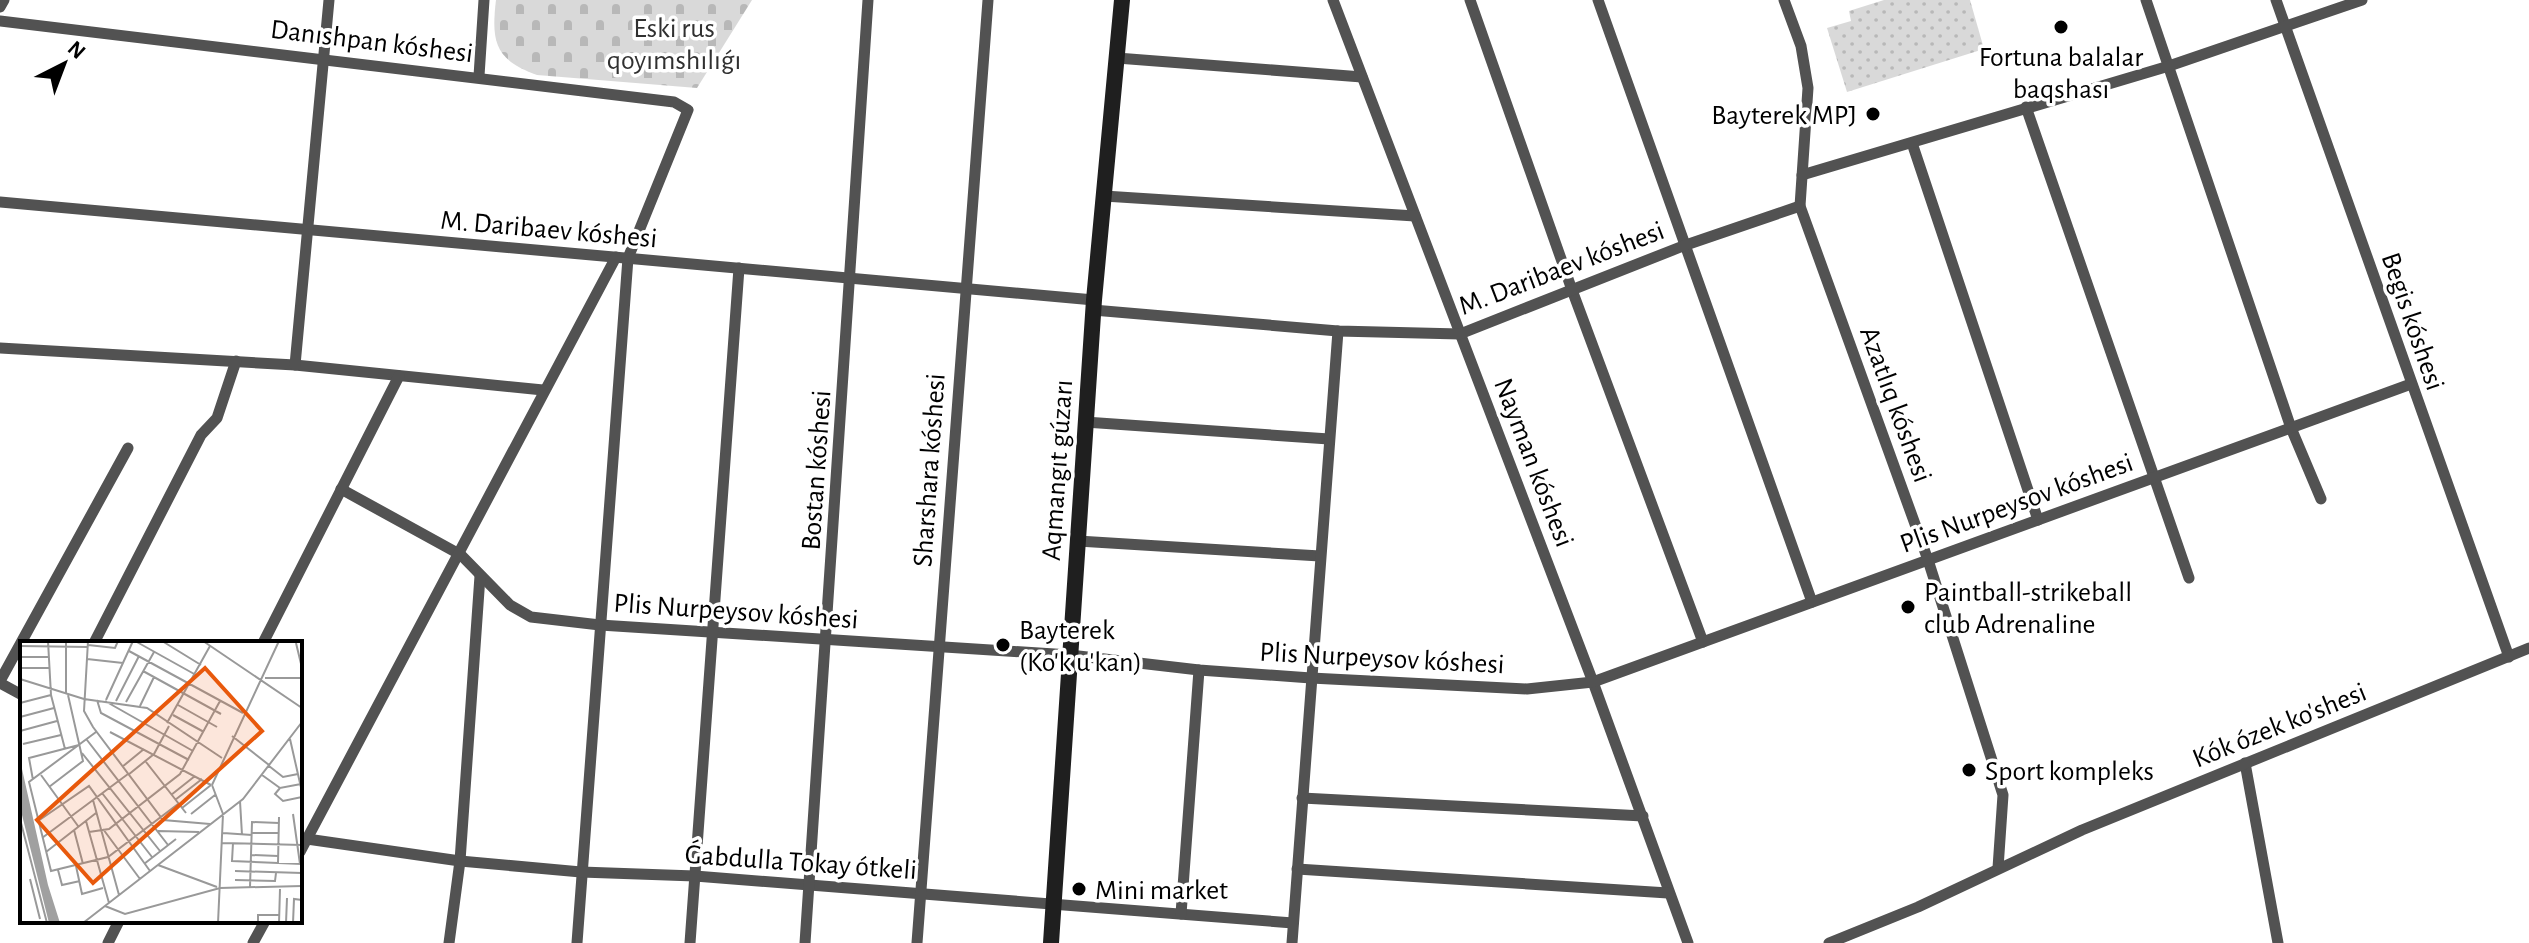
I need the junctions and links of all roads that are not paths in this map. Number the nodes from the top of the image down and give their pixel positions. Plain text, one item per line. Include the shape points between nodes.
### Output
1 (4, 0) edge
2 (329, 0) edge
3 (484, 0) edge
4 (868, 0) edge
5 (988, 0) edge
6 (1122, 0) edge
7 (1333, 0) edge
8 (1470, 0) edge
9 (1598, 0) edge
10 (1784, 0) edge
11 (2146, 0) edge
12 (2276, 0) edge
13 (2362, 0) edge
14 (0, 7) edge
15 (0, 21) edge
16 (2285, 26) junction
17 (323, 57) junction
18 (1117, 58) junction
19 (2169, 66) junction
20 (479, 76) junction
21 (1362, 77) junction
22 (2026, 107) junction
23 (1912, 143) junction
24 (1802, 175) junction
25 (1104, 196) junction
26 (0, 202) edge
27 (1800, 206) junction
28 (1415, 216) junction
29 (305, 232) junction
30 (1683, 246) junction
31 (622, 258) junction
32 (739, 268) junction
33 (851, 279) junction
34 (966, 289) junction
35 (1572, 290) junction
36 (1094, 305) junction
37 (1338, 331) junction
38 (1460, 334) junction
39 (0, 348) edge
40 (236, 361) junction
41 (295, 365) junction
42 (399, 376) junction
43 (2411, 384) junction
44 (543, 390) junction
45 (1085, 422) junction
46 (2291, 428) junction
47 (1329, 439) junction
48 (128, 448) dead end
49 (2151, 477) junction
50 (341, 489) junction
51 (2321, 499) dead end
52 (2038, 520) junction
53 (1078, 541) junction
54 (461, 555) junction
55 (1320, 556) junction
56 (1928, 560) junction
57 (480, 576) junction
58 (2189, 578) dead end
59 (1812, 602) junction
60 (600, 625) junction
61 (712, 632) junction
62 (828, 639) junction
63 (22, 641) edge
64 (95, 641) edge
65 (264, 641) edge
66 (1703, 642) junction
67 (20, 645) edge
68 (939, 647) junction
69 (2529, 648) edge
70 (1070, 655) junction
71 (2509, 657) junction
72 (1199, 670) junction
73 (1311, 678) junction
74 (0, 682) edge
75 (1593, 682) junction
76 (20, 694) edge
77 (2245, 763) junction
78 (1302, 798) junction
79 (1643, 816) junction
80 (303, 839) edge
81 (460, 861) junction
82 (1998, 868) junction
83 (1297, 869) junction
84 (581, 872) junction
85 (695, 876) junction
86 (809, 885) junction
87 (1668, 893) junction
88 (920, 894) junction
89 (1051, 905) junction
90 (1181, 914) junction
91 (118, 923) edge
92 (264, 923) edge
93 (1293, 923) junction
94 (108, 943) edge
95 (253, 943) edge
96 (449, 943) edge
97 (577, 943) edge
98 (690, 943) edge
99 (805, 943) edge
100 (917, 943) edge
101 (1051, 943) edge
102 (1292, 943) edge
103 (1688, 943) edge
104 (1829, 943) edge
105 (2278, 943) edge

1 - 14 street
2 - 17 street
3 - 20 street
4 - 33 street, Bostan kóshesi
5 - 34 street, Sharshara kóshesi
6 - 18 street, Aqmangıt gúzarı
7 - 21 street, Nayman kóshesi
8 - 35 street
9 - 30 street
10 - 24 street, Azatlıq kóshesi via 1801,46 1808,88
11 - 19 street
12 - 16 street, Begis kóshesi
13 - 16 street
15 - 17 street, Danıshpan kóshesi
16 - 19 street
16 - 43 street, Begis kóshesi
17 - 20 street, Danıshpan kóshesi
17 - 29 street
18 - 21 street
18 - 25 street, Aqmangıt gúzarı
19 - 22 street
19 - 46 street
20 - 31 street, Danıshpan kóshesi via 674,102 688,110
21 - 28 street, Nayman kóshesi
22 - 23 street
22 - 49 street
23 - 24 street
23 - 52 street
24 - 27 street, Azatlıq kóshesi
25 - 28 street
25 - 36 street, Aqmangıt gúzarı
26 - 29 street, M. Daribaev kóshesi
27 - 30 street, M. Daribaev kóshesi
27 - 56 street, Azatlıq kóshesi
28 - 38 street, Nayman kóshesi
29 - 31 street, M. Daribaev kóshesi
29 - 41 street
30 - 35 street, M. Daribaev kóshesi
30 - 59 street
31 - 32 street, M. Daribaev kóshesi
31 - 44 street
31 - 60 street
32 - 33 street, M. Daribaev kóshesi
32 - 61 street
33 - 34 street, M. Daribaev kóshesi
33 - 62 street, Bostan kóshesi
34 - 36 street, M. Daribaev kóshesi
34 - 68 street, Sharshara kóshesi
35 - 38 street, M. Daribaev kóshesi
35 - 66 street
36 - 37 street, M. Daribaev kóshesi
36 - 45 street, Aqmangıt gúzarı
37 - 38 street, M. Daribaev kóshesi
37 - 47 street
38 - 75 street, Nayman kóshesi
39 - 40 street
40 - 41 street
40 - 64 street via 217,418 201,435
41 - 42 street
42 - 44 street
42 - 50 street
43 - 46 street, Plis Nurpeysov kóshesi
43 - 71 street, Begis kóshesi
44 - 54 street
45 - 47 street
45 - 53 street, Aqmangıt gúzarı
46 - 49 street, Plis Nurpeysov kóshesi
46 - 51 street
47 - 55 street
48 - 63 street
49 - 52 street, Plis Nurpeysov kóshesi
49 - 58 street
50 - 54 street, Plis Nurpeysov kóshesi
50 - 65 street
52 - 56 street, Plis Nurpeysov kóshesi
53 - 55 street
53 - 70 street, Aqmangıt gúzarı
54 - 57 street, Plis Nurpeysov kóshesi
54 - 80 street
55 - 73 street
56 - 59 street, Plis Nurpeysov kóshesi
56 - 82 street, Azatlıq kóshesi via 2003,795
57 - 60 street, Plis Nurpeysov kóshesi via 531,617
57 - 81 street
59 - 66 street, Plis Nurpeysov kóshesi
60 - 61 street, Plis Nurpeysov kóshesi
60 - 84 street
61 - 62 street, Plis Nurpeysov kóshesi
61 - 85 street
62 - 68 street, Plis Nurpeysov kóshesi
62 - 86 street, Bostan kóshesi
66 - 75 street, Plis Nurpeysov kóshesi
67 - 74 street
68 - 70 street, Plis Nurpeysov kóshesi
68 - 88 street, Sharshara kóshesi
69 - 71 street, Kók ózek ko'shesi
70 - 72 street, Plis Nurpeysov kóshesi
70 - 89 street, Aqmangıt gúzarı
71 - 77 street, Kók ózek ko'shesi
72 - 73 street, Plis Nurpeysov kóshesi
72 - 90 street
73 - 75 street, Plis Nurpeysov kóshesi via 1527,689
73 - 78 street
74 - 76 street
75 - 79 street, Nayman kóshesi
77 - 82 street, Kók ózek ko'shesi
77 - 105 street
78 - 79 street
78 - 83 street
79 - 87 street, Nayman kóshesi
80 - 81 street, Ǵabdulla Tokay ótkeli
81 - 84 street, Ǵabdulla Tokay ótkeli
81 - 96 street
82 - 104 street, Kók ózek ko'shesi
83 - 87 street
83 - 93 street
84 - 85 street, Ǵabdulla Tokay ótkeli
84 - 97 street
85 - 86 street, Ǵabdulla Tokay ótkeli
85 - 98 street
86 - 88 street, Ǵabdulla Tokay ótkeli
86 - 99 street, Bostan kóshesi
87 - 103 street, Nayman kóshesi
88 - 89 street, Ǵabdulla Tokay ótkeli
88 - 100 street, Sharshara kóshesi
89 - 90 street, Ǵabdulla Tokay ótkeli
89 - 101 street, Aqmangıt gúzarı
90 - 93 street, Ǵabdulla Tokay ótkeli
91 - 94 street
92 - 95 street
93 - 102 street

